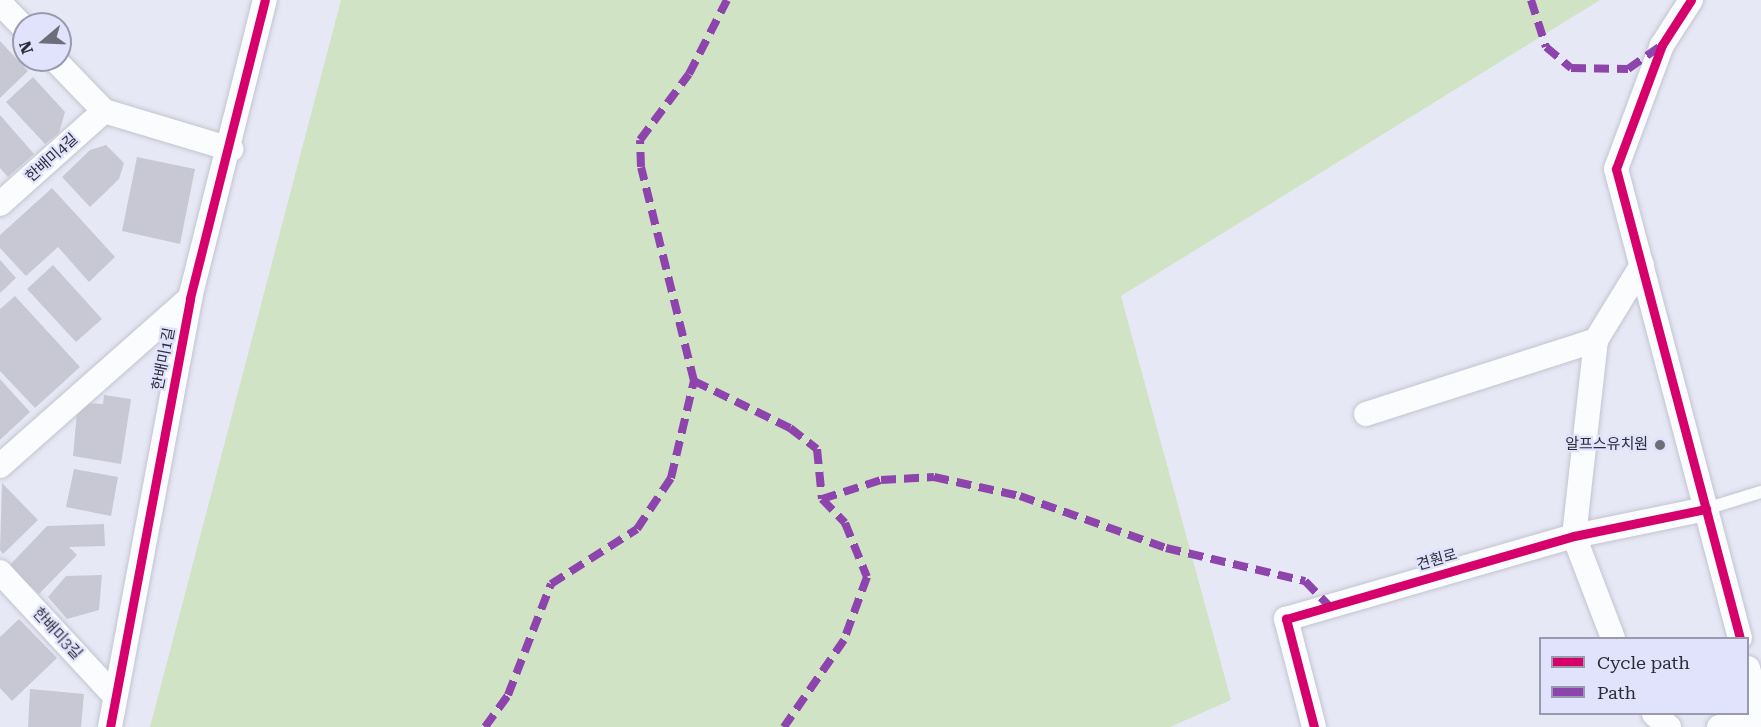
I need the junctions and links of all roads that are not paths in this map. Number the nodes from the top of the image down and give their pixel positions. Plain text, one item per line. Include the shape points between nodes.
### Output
1 (266, 0) edge
2 (1691, 0) edge
3 (0, 3) edge
4 (12, 16) edge
5 (67, 72) edge
6 (104, 111) junction
7 (231, 149) junction
8 (0, 204) edge
9 (1642, 265) junction
10 (190, 298) junction
11 (1596, 340) junction
12 (1366, 414) dead end
13 (0, 466) edge
14 (1761, 492) edge
15 (1706, 509) junction
16 (1574, 536) junction
17 (0, 573) edge
18 (1612, 637) edge
19 (1739, 637) edge
20 (1749, 672) edge
21 (115, 696) junction
22 (1655, 715) edge
23 (1761, 718) edge
24 (111, 727) edge
25 (1314, 727) edge
26 (1669, 727) edge
27 (1719, 727) edge

1 - 7 street, 한배미1길
2 - 9 street via 1662,45 1616,169
3 - 4 street
5 - 6 street
6 - 7 street
6 - 8 street, 한배미4길
7 - 10 street, 한배미1길
9 - 11 street
9 - 15 street
10 - 13 street, 한배미1길
10 - 21 street, 한배미1길
11 - 12 street
11 - 16 street
14 - 15 lane
15 - 16 street, 견훤로
15 - 19 street
16 - 18 street
16 - 25 street, 견훤로 via 1286,619
17 - 21 street, 한배미3길
20 - 23 street
21 - 24 street, 한배미1길
22 - 26 street
23 - 27 street

